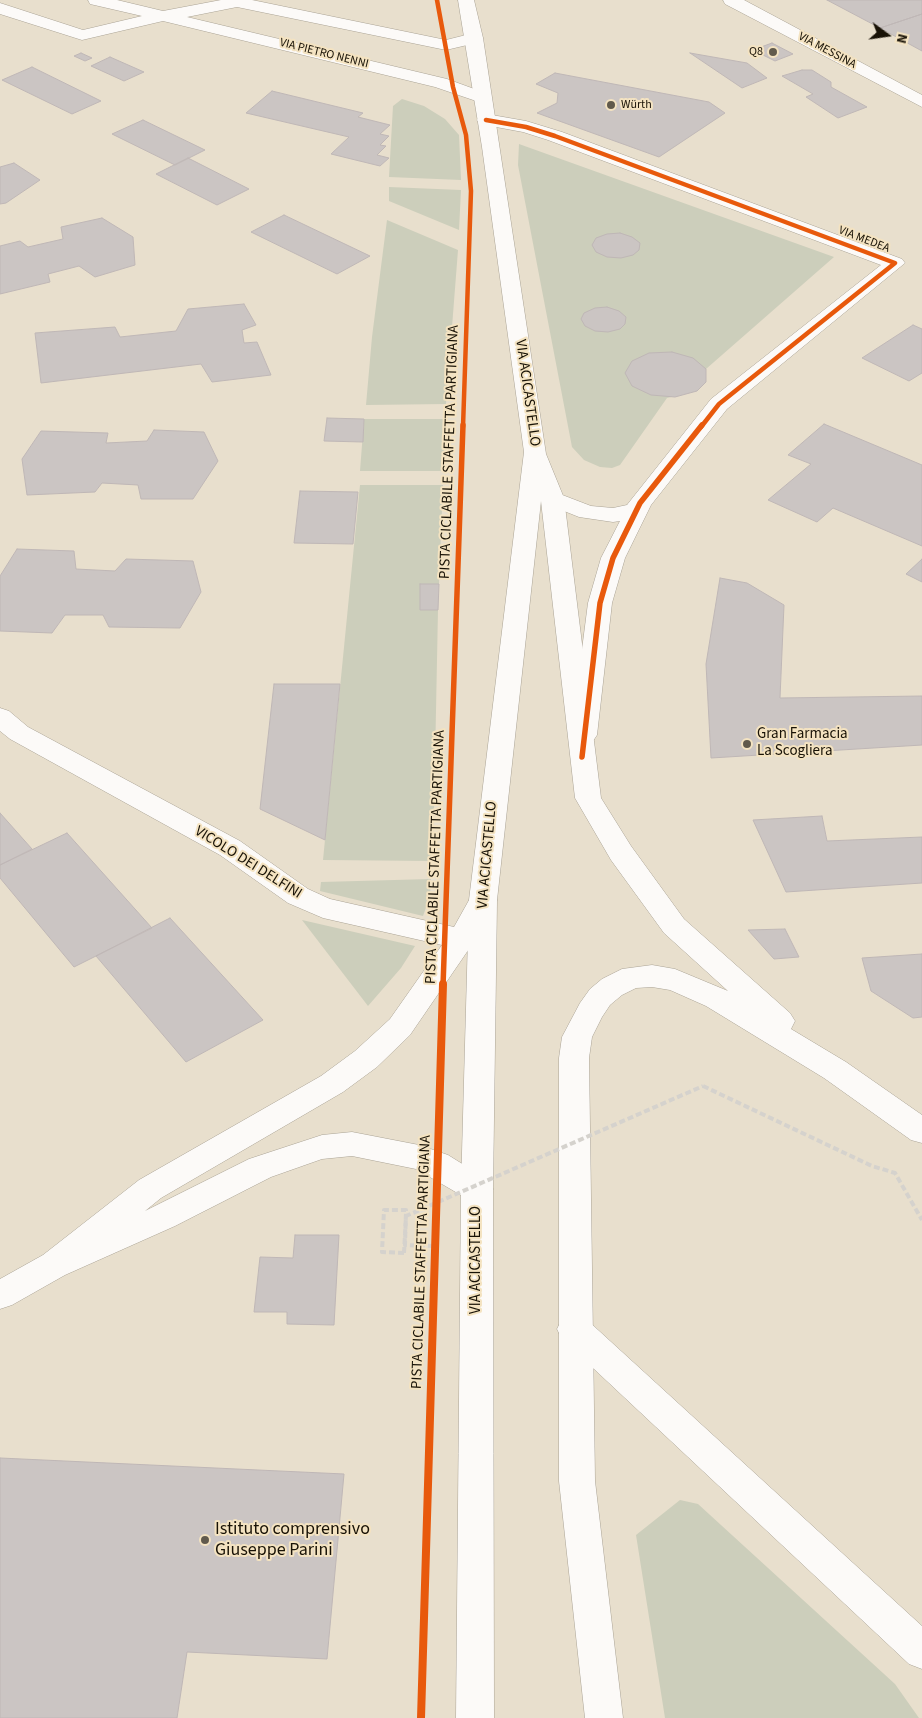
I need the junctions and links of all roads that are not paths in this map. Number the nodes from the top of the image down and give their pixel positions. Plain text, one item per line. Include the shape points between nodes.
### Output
1 (96, 0) edge
2 (466, 0) edge
3 (732, 0) edge
4 (0, 8) edge
5 (164, 16) junction
6 (474, 38) junction
7 (482, 98) junction
8 (922, 102) edge
9 (486, 120) junction
10 (535, 452) junction
11 (552, 498) junction
12 (635, 511) junction
13 (0, 716) edge
14 (582, 757) junction
15 (482, 900) junction
16 (461, 939) junction
17 (835, 1070) junction
18 (922, 1131) edge
19 (477, 1189) junction
20 (54, 1265) junction
21 (0, 1294) edge
22 (574, 1329) junction
23 (922, 1651) edge
24 (475, 1718) edge
25 (604, 1718) edge

1 - 5 main road, VIA PIETRO NENNI
2 - 6 main road, VIA ACICASTELLO
3 - 8 main road, VIA MESSINA
4 - 5 main road via 82,35
5 - 6 main road, VIA PIETRO NENNI via 238,2 446,45
5 - 7 main road, VIA PIETRO NENNI via 442,83
6 - 7 main road, VIA ACICASTELLO
7 - 9 main road, VIA ACICASTELLO
9 - 10 main road, VIA ACICASTELLO
9 - 12 main road, VIA MEDEA via 526,126 555,136 895,264 719,404
10 - 11 main road
10 - 15 main road, VIA ACICASTELLO
11 - 12 main road via 588,512 613,515
11 - 14 main road
12 - 14 main road via 613,558 600,603
13 - 16 main road, VICOLO DEI DELFINI via 19,733 230,848 298,896 323,908
14 - 17 main road via 588,798 621,853 674,926
15 - 16 main road
15 - 19 main road, VIA ACICASTELLO
16 - 20 main road via 400,1028 366,1059 332,1084 150,1189
17 - 18 main road
17 - 22 main road via 716,998 675,980 632,977 600,997 577,1036 574,1058
19 - 20 main road via 437,1164 419,1157 352,1144 322,1147 260,1168 164,1217
19 - 24 main road, VIA ACICASTELLO
20 - 21 main road
22 - 23 main road
22 - 25 main road via 577,1481

